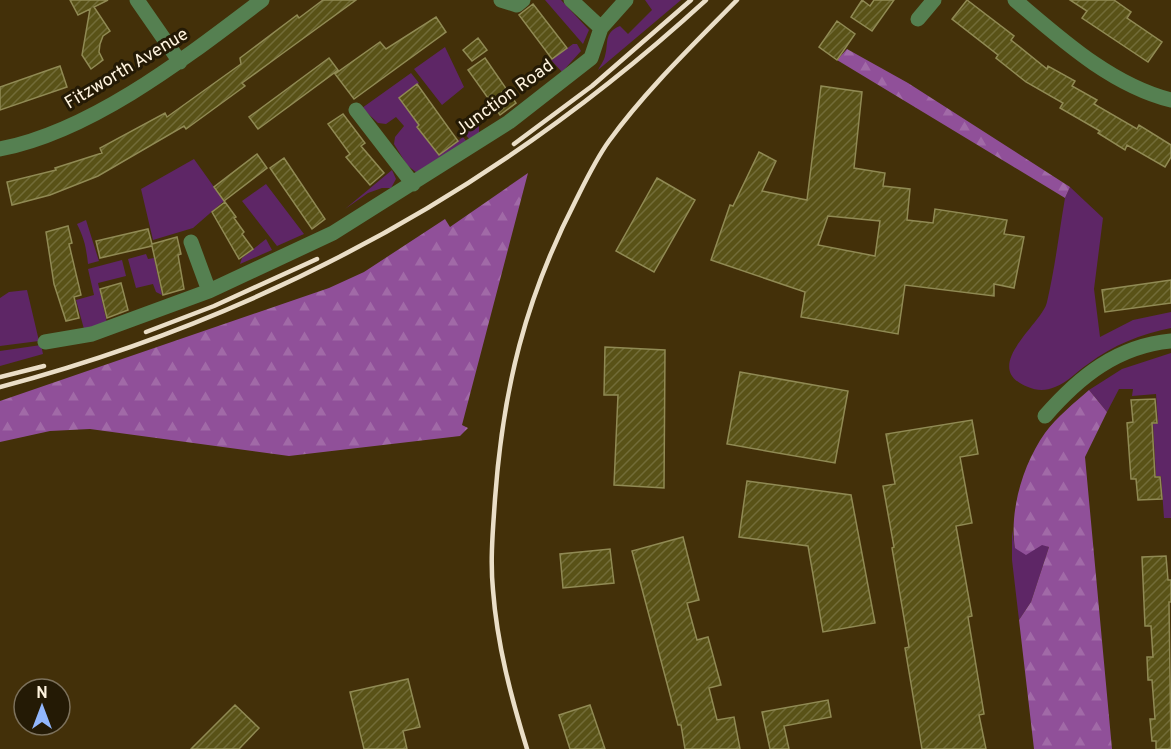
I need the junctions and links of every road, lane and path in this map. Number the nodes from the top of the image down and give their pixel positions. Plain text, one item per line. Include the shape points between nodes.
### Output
1 (137, 0) edge
2 (262, 0) edge
3 (501, 0) edge
4 (523, 0) edge
5 (571, 0) edge
6 (626, 0) edge
7 (934, 0) edge
8 (1015, 0) edge
9 (918, 19) dead end
10 (601, 28) junction
11 (180, 62) junction
12 (1171, 100) edge
13 (356, 110) dead end
14 (0, 149) edge
15 (413, 184) junction
16 (191, 242) dead end
17 (209, 291) junction
18 (1171, 340) edge
19 (45, 342) dead end
20 (1045, 416) dead end

1 - 11 street
2 - 11 street, Fitzworth Avenue
3 - 4 street via 517,5
5 - 10 street
6 - 10 street, Junction Road
7 - 9 street
8 - 12 street via 1111,74
10 - 15 street, Junction Road via 591,58 508,122
11 - 14 street, Fitzworth Avenue via 77,122
13 - 15 street
15 - 17 street, Junction Road via 333,233
16 - 17 street
17 - 19 street, Junction Road via 92,334
18 - 20 street via 1108,360 1079,381

